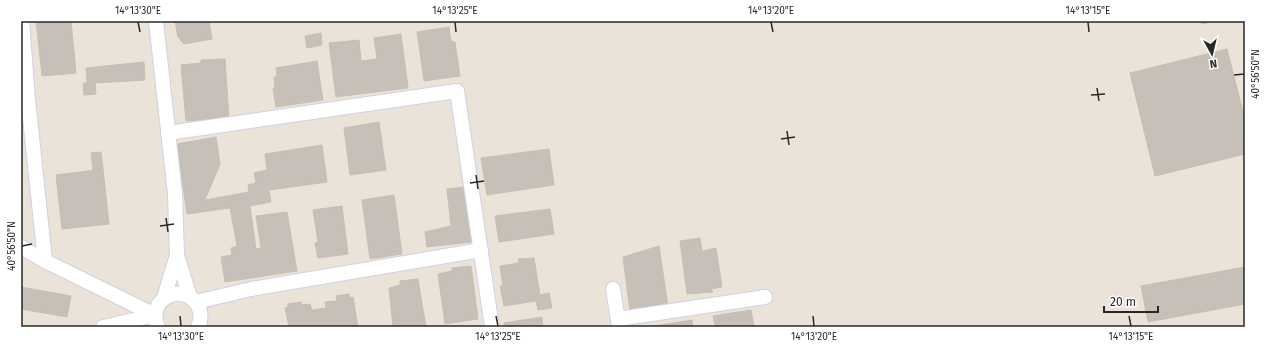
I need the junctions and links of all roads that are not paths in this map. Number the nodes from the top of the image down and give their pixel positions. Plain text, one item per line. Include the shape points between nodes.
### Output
1 (22, 21) edge
2 (156, 21) edge
3 (168, 133) junction
4 (21, 248) edge
5 (481, 250) junction
6 (177, 256) junction
7 (45, 261) junction
8 (613, 289) dead end
9 (765, 297) dead end
10 (164, 298) junction
11 (193, 300) junction
12 (156, 321) edge
13 (619, 323) edge
14 (201, 324) edge
15 (103, 327) edge
16 (492, 327) edge

1 - 7 street
2 - 3 street
3 - 5 street via 457,91
3 - 6 street via 175,194
4 - 7 street
5 - 11 street
5 - 16 street
6 - 10 street
6 - 11 street
7 - 12 street
8 - 13 street
9 - 13 street
10 - 11 street via 171,294 183,294
10 - 12 street via 157,306
11 - 14 street via 200,309
12 - 15 street

